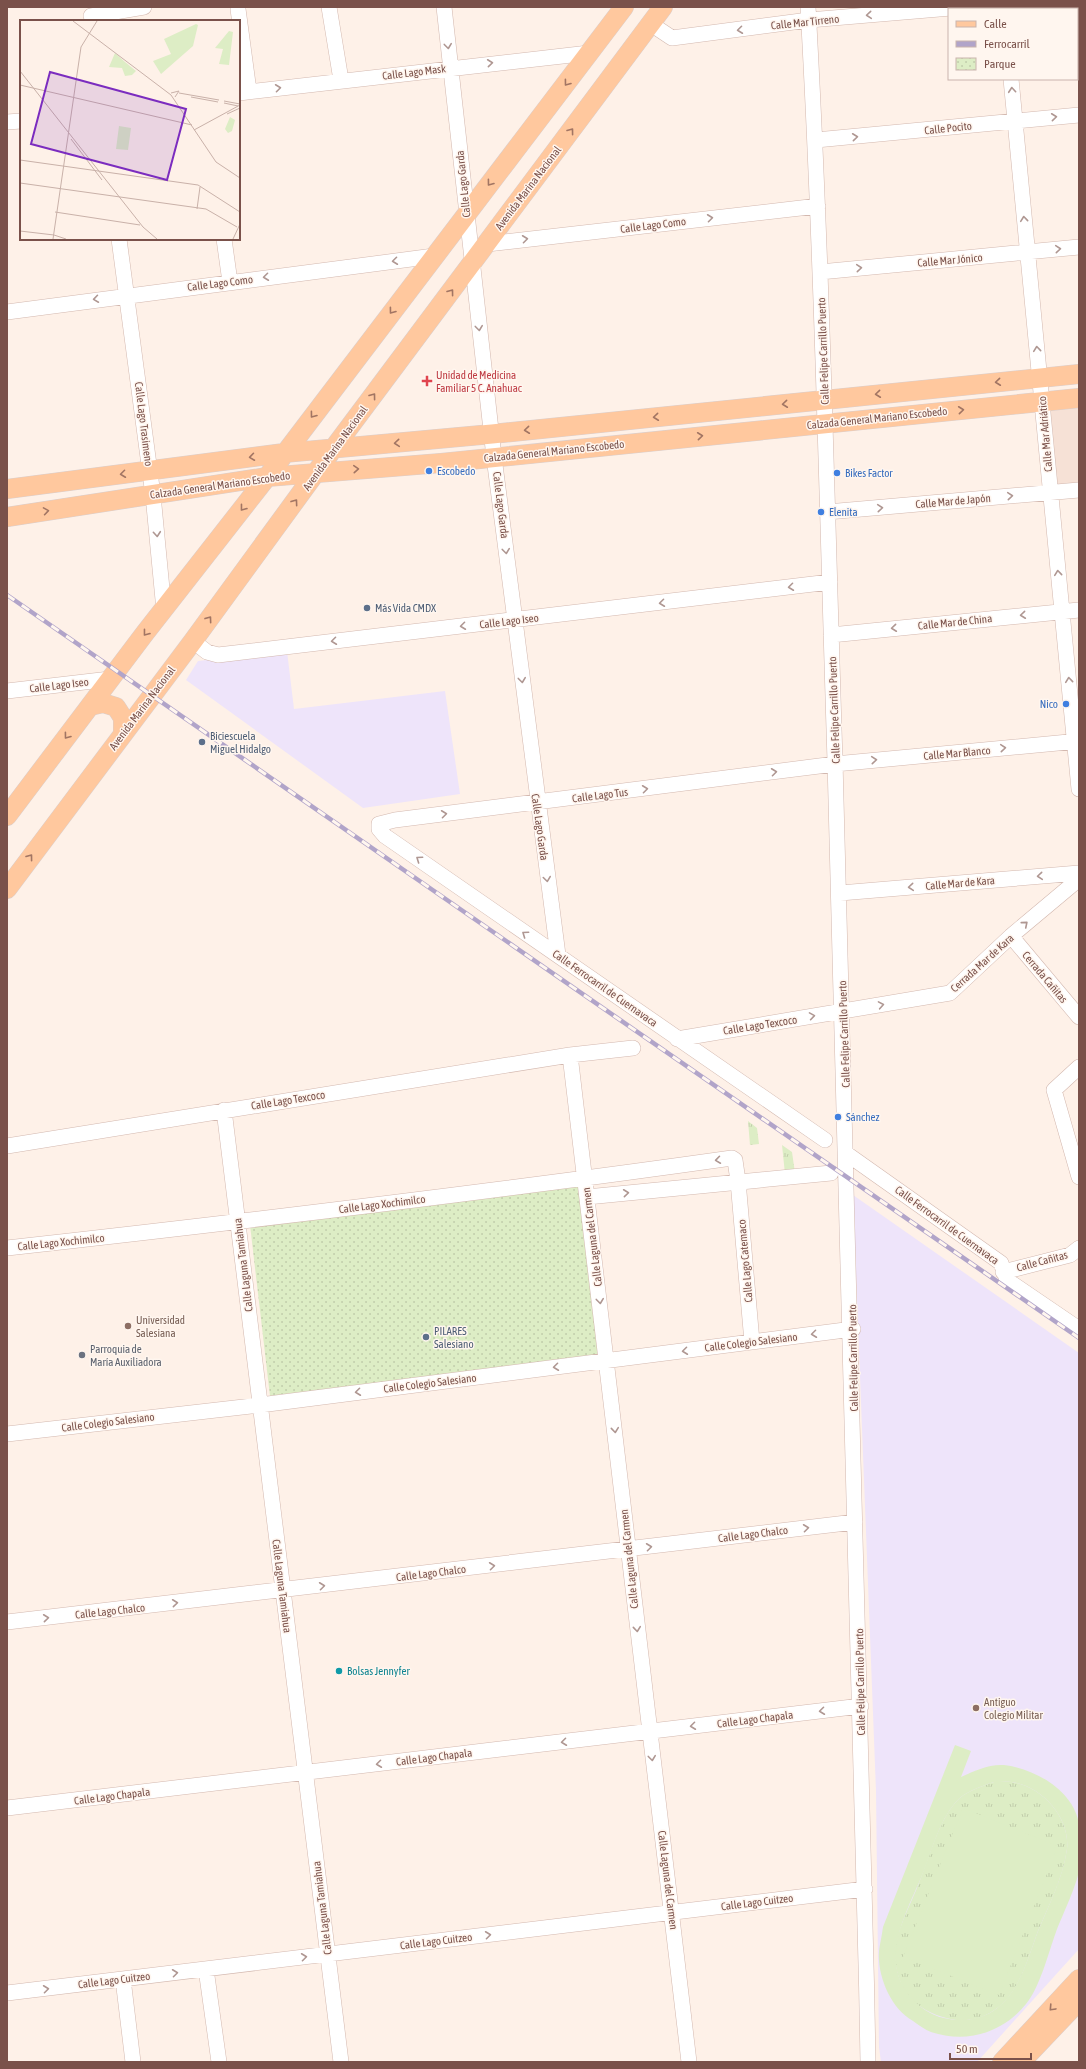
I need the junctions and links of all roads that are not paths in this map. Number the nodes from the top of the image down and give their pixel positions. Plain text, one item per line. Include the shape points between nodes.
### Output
1 (144, 7) edge
2 (329, 7) edge
3 (444, 7) edge
4 (624, 7) edge
5 (663, 7) edge
6 (963, 7) edge
7 (238, 9) dead end
8 (809, 14) edge
9 (91, 15) edge
10 (239, 20) edge
11 (651, 24) junction
12 (240, 37) edge
13 (589, 53) junction
14 (451, 67) junction
15 (341, 80) junction
16 (1011, 80) edge
17 (244, 92) edge
18 (1079, 115) edge
19 (20, 121) edge
20 (1014, 121) junction
21 (7, 122) edge
22 (816, 140) junction
23 (818, 206) junction
24 (467, 214) junction
25 (119, 240) edge
26 (224, 240) edge
27 (487, 244) junction
28 (1079, 248) edge
29 (1027, 252) junction
30 (434, 256) junction
31 (472, 264) junction
32 (820, 272) junction
33 (230, 282) junction
34 (127, 295) junction
35 (7, 312) edge
36 (1079, 374) edge
37 (1039, 378) junction
38 (1079, 398) edge
39 (824, 400) junction
40 (1042, 402) junction
41 (825, 423) junction
42 (492, 434) junction
43 (333, 448) junction
44 (284, 453) junction
45 (494, 457) junction
46 (150, 471) junction
47 (317, 472) junction
48 (267, 478) junction
49 (7, 489) edge
50 (1079, 490) edge
51 (1050, 492) junction
52 (153, 495) junction
53 (827, 512) junction
54 (7, 517) edge
55 (830, 582) junction
56 (164, 610) junction
57 (1079, 610) edge
58 (1062, 611) junction
59 (515, 620) junction
60 (831, 635) junction
61 (193, 641) junction
62 (108, 681) junction
63 (7, 691) edge
64 (90, 706) junction
65 (140, 710) junction
66 (123, 732) junction
67 (1077, 742) edge
68 (835, 764) junction
69 (1079, 789) edge
70 (537, 803) junction
71 (7, 816) edge
72 (385, 836) joint
73 (1079, 873) edge
74 (1079, 879) edge
75 (7, 889) edge
76 (840, 892) junction
77 (1011, 936) junction
78 (558, 955) junction
79 (843, 1011) junction
80 (1079, 1017) edge
81 (677, 1039) junction
82 (633, 1048) dead end
83 (570, 1055) junction
84 (1079, 1067) edge
85 (224, 1110) junction
86 (825, 1140) dead end
87 (7, 1146) edge
88 (847, 1154) junction
89 (831, 1173) dead end
90 (1079, 1177) edge
91 (585, 1179) junction
92 (738, 1181) junction
93 (587, 1197) junction
94 (238, 1222) junction
95 (7, 1248) edge
96 (1079, 1248) edge
97 (1003, 1272) junction
98 (853, 1329) junction
99 (1079, 1329) edge
100 (752, 1342) junction
101 (607, 1361) junction
102 (260, 1405) junction
103 (7, 1434) edge
104 (856, 1522) junction
105 (628, 1549) junction
106 (283, 1591) junction
107 (7, 1622) edge
108 (860, 1706) junction
109 (649, 1732) junction
110 (305, 1772) junction
111 (7, 1808) edge
112 (865, 1889) junction
113 (672, 1912) junction
114 (328, 1954) junction
115 (206, 1969) junction
116 (123, 1979) junction
117 (1079, 1979) edge
118 (7, 1993) edge
119 (1079, 2001) edge
120 (133, 2062) edge
121 (219, 2062) edge
122 (341, 2062) edge
123 (690, 2062) edge
124 (868, 2062) edge
125 (1002, 2062) edge
126 (1021, 2062) edge

1 - 9 street
2 - 15 street
3 -> 14 street, Calle Lago Garda
4 - 13 main road
5 - 11 main road, Avenida Marina Nacional
6 -> 8 street, Calle Mar Tirreno
7 - 10 street
8 -> 11 street, Calle Mar Tirreno via 672,38
8 - 22 street, Calle Felipe Carrillo Puerto
27 -> 11 main road, Avenida Marina Nacional
12 - 17 street
14 -> 13 street, Calle Lago Mask
13 -> 24 main road
14 - 15 street, Calle Lago Mask
14 - 24 street, Calle Lago Garda
17 -> 15 street, Calle Lago Mask
20 -> 16 street, Calle Mar Adriático
20 -> 18 street, Calle Pocito
19 - 21 street
22 -> 20 street, Calle Pocito
29 -> 20 street, Calle Mar Adriático
22 - 23 street, Calle Felipe Carrillo Puerto
27 -> 23 street, Calle Lago Como
23 - 32 street, Calle Felipe Carrillo Puerto
24 - 30 main road
24 - 31 street, Calle Lago Garda
25 - 34 street, Calle Lago Trasimeno
26 - 33 street
27 - 31 main road, Avenida Marina Nacional
29 -> 28 street, Calle Mar Jónico
32 -> 29 street, Calle Mar Jónico
37 -> 29 street, Calle Mar Adriático
30 -> 33 street, Calle Lago Como
30 -> 44 main road
31 -> 42 street, Calle Lago Garda
43 -> 31 main road, Avenida Marina Nacional
32 - 39 street, Calle Felipe Carrillo Puerto
33 - 34 street, Calle Lago Como
34 -> 35 street, Calle Lago Como
34 - 46 street, Calle Lago Trasimeno
36 - 37 main road, Calzada General Mariano Escobedo
37 -> 39 main road, Calzada General Mariano Escobedo
37 - 40 street, Calle Mar Adriático
38 - 40 main road, Calzada General Mariano Escobedo
39 - 41 street, Calle Felipe Carrillo Puerto
39 -> 42 main road, Calzada General Mariano Escobedo
41 -> 40 main road, Calzada General Mariano Escobedo
40 - 51 street, Calle Mar Adriático
45 -> 41 main road, Calzada General Mariano Escobedo
41 - 53 street, Calle Felipe Carrillo Puerto
42 -> 43 main road, Calzada General Mariano Escobedo
42 - 45 street, Calle Lago Garda
43 - 44 main road, Calzada General Mariano Escobedo
43 - 47 main road, Avenida Marina Nacional
44 -> 46 main road, Calzada General Mariano Escobedo
44 - 48 main road
47 -> 45 main road, Calzada General Mariano Escobedo
45 -> 59 street, Calle Lago Garda
46 -> 49 main road, Calzada General Mariano Escobedo
46 - 52 street, Calle Lago Trasimeno
47 - 48 main road, Calzada General Mariano Escobedo
61 -> 47 main road, Avenida Marina Nacional
48 - 52 main road, Calzada General Mariano Escobedo
48 -> 56 main road
50 - 51 street, Calle Mar de Japón
53 -> 51 street, Calle Mar de Japón
58 -> 51 street, Calle Mar Adriático
54 -> 52 main road, Calzada General Mariano Escobedo
52 -> 56 street, Calle Lago Trasimeno
53 - 55 street, Calle Felipe Carrillo Puerto
55 -> 59 street, Calle Lago Iseo
55 - 60 street, Calle Felipe Carrillo Puerto
56 -> 62 main road
57 - 58 street, Calle Mar de China
58 -> 60 street, Calle Mar de China
67 -> 58 street, Calle Mar Adriático
59 -> 61 street, Calle Lago Iseo via 218,655 207,652
59 -> 70 street, Calle Lago Garda
60 - 68 street, Calle Felipe Carrillo Puerto
61 - 65 main road, Avenida Marina Nacional
62 - 63 street, Calle Lago Iseo
62 - 64 main road
62 - 65 main road via 110,697 116,706
64 - 66 main road via 105,703 116,707 122,718
64 -> 71 main road
65 - 66 main road, Avenida Marina Nacional
75 -> 66 main road, Avenida Marina Nacional
68 -> 67 street, Calle Mar Blanco
67 - 69 street, Calle Mar Adriático
70 -> 68 street, Calle Lago Tus
68 - 76 street, Calle Felipe Carrillo Puerto
72 -> 70 street, Calle Lago Tus via 379,829 379,824 385,821
70 -> 78 street, Calle Lago Garda
78 -> 72 street, Calle Ferrocarril de Cuernavaca
73 -> 76 street, Calle Mar de Kara
77 -> 74 street, Cerrada Mar de Kara
76 - 79 street, Calle Felipe Carrillo Puerto
79 -> 77 street, Cerrada Mar de Kara via 950,993
77 - 80 street, Cerrada Cañitas
78 - 81 street, Calle Ferrocarril de Cuernavaca
81 -> 79 street, Calle Lago Texcoco
79 - 88 street, Calle Felipe Carrillo Puerto
81 - 86 street, Calle Ferrocarril de Cuernavaca
82 - 83 street, Calle Lago Texcoco
83 - 85 street, Calle Lago Texcoco
83 - 91 street, Calle Laguna del Carmen
84 - 90 street via 1054,1090
85 - 87 street, Calle Lago Texcoco
85 - 94 street, Calle Laguna Tamiahua
88 - 97 street, Calle Ferrocarril de Cuernavaca via 1001,1263
88 - 98 street, Calle Felipe Carrillo Puerto
89 - 92 street
92 -> 91 street, Calle Lago Xochimilco via 735,1160 732,1158
91 - 93 street, Calle Laguna del Carmen
91 - 94 street, Calle Lago Xochimilco
93 -> 92 street
92 - 100 street, Calle Lago Catemaco
93 -> 101 street, Calle Laguna del Carmen
94 - 95 street, Calle Lago Xochimilco
94 - 102 street, Calle Laguna Tamiahua
96 - 97 street, Calle Cañitas via 1070,1256
97 - 99 street, Calle Ferrocarril de Cuernavaca via 1007,1280
98 -> 100 street, Calle Colegio Salesiano
98 - 104 street, Calle Felipe Carrillo Puerto
100 -> 101 street, Calle Colegio Salesiano
101 -> 102 street, Calle Colegio Salesiano
101 -> 105 street, Calle Laguna del Carmen
102 - 103 street, Calle Colegio Salesiano
102 - 106 street, Calle Laguna Tamiahua
105 -> 104 street, Calle Lago Chalco
104 - 108 street, Calle Felipe Carrillo Puerto
106 -> 105 street, Calle Lago Chalco
105 -> 109 street, Calle Laguna del Carmen
107 -> 106 street, Calle Lago Chalco
106 - 110 street, Calle Laguna Tamiahua
108 -> 109 street, Calle Lago Chapala
108 - 112 street, Calle Felipe Carrillo Puerto
109 -> 110 street, Calle Lago Chapala
109 -> 113 street, Calle Laguna del Carmen
110 - 111 street, Calle Lago Chapala
110 - 114 street, Calle Laguna Tamiahua
112 - 113 street, Calle Lago Cuitzeo
112 - 124 street, Calle Felipe Carrillo Puerto
114 -> 113 street, Calle Lago Cuitzeo
113 - 123 street, Calle Laguna del Carmen
115 -> 114 street, Calle Lago Cuitzeo
114 - 122 street, Calle Laguna Tamiahua
116 -> 115 street, Calle Lago Cuitzeo
115 - 121 street
118 -> 116 street, Calle Lago Cuitzeo
116 - 120 street
117 -> 125 main road
119 - 126 main road

